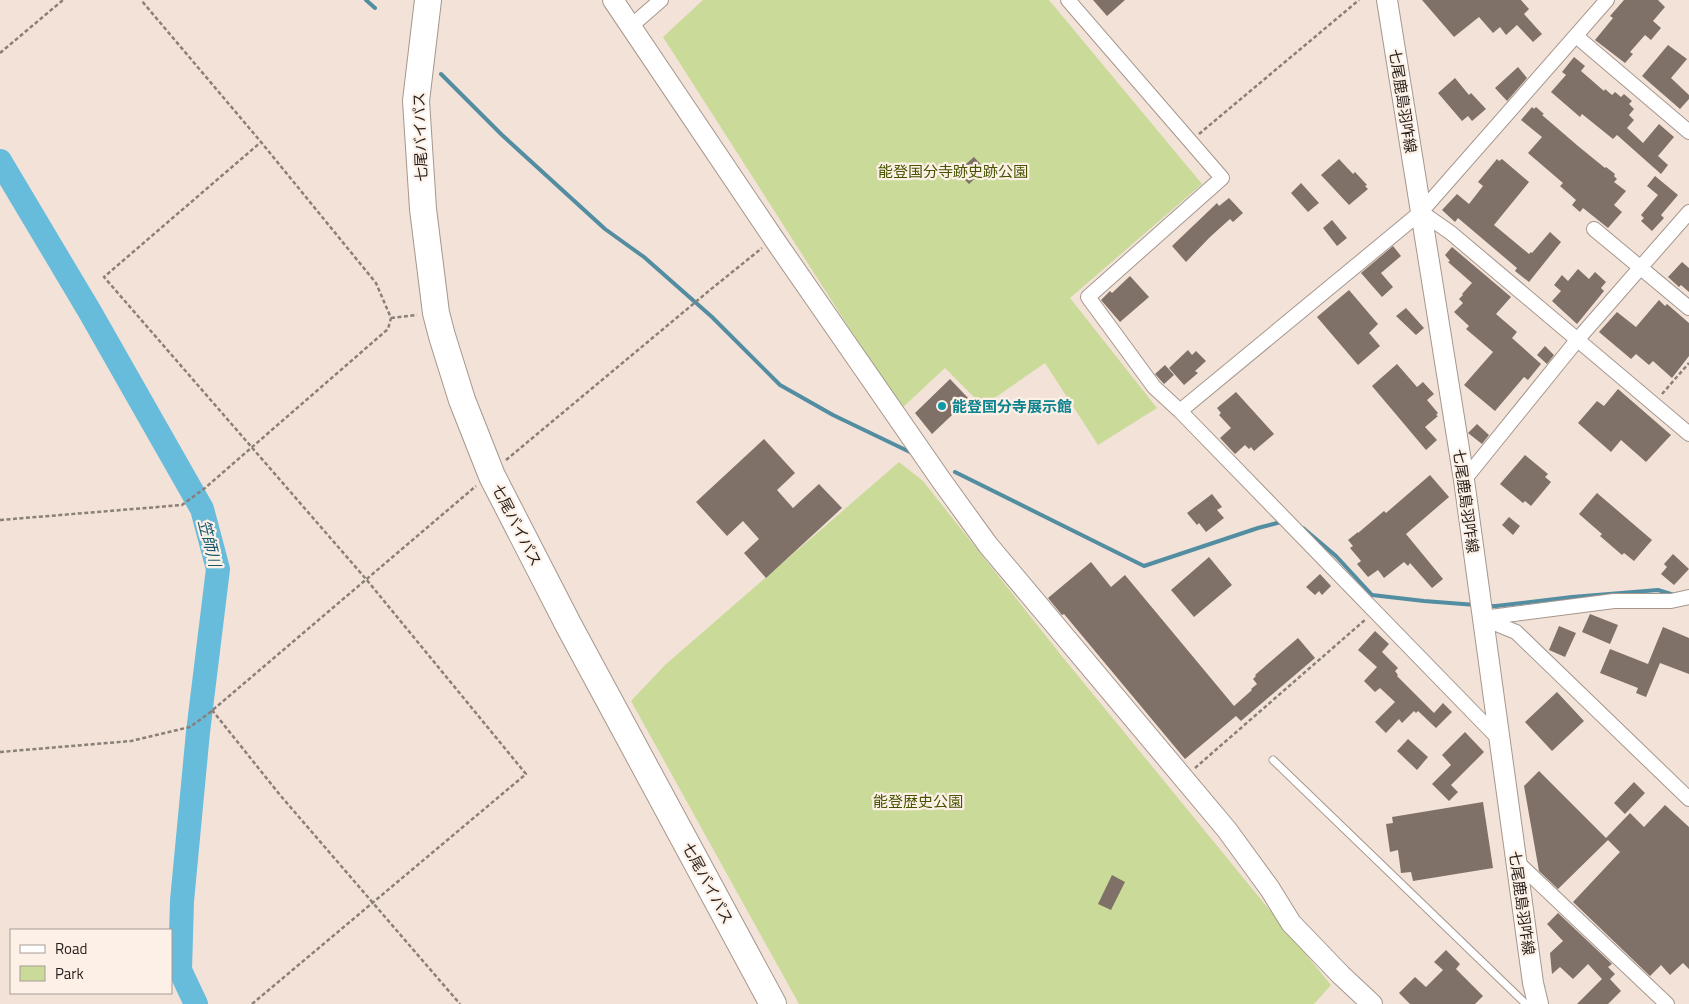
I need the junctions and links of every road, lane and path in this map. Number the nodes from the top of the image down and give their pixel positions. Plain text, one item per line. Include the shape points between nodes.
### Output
1 (63, 0) edge
2 (141, 0) edge
3 (428, 0) edge
4 (613, 0) edge
5 (661, 0) edge
6 (1068, 0) edge
7 (1359, 0) edge
8 (1387, 0) edge
9 (1607, 0) edge
10 (630, 26) junction
11 (1576, 36) junction
12 (0, 53) edge
13 (1689, 132) edge
14 (1191, 141) junction
15 (261, 142) junction
16 (1421, 212) junction
17 (1689, 212) edge
18 (1594, 229) dead end
19 (774, 239) junction
20 (1641, 267) junction
21 (1689, 308) edge
22 (436, 313) junction
23 (391, 318) junction
24 (1578, 339) junction
25 (1689, 363) edge
26 (1653, 404) junction
27 (1180, 411) junction
28 (1689, 434) edge
29 (491, 473) junction
30 (1464, 480) junction
31 (0, 520) edge
32 (366, 579) junction
33 (1688, 597) edge
34 (1481, 610) junction
35 (1375, 612) junction
36 (212, 710) junction
37 (1499, 739) junction
38 (0, 752) edge
39 (1273, 760) dead end
40 (1667, 776) junction
41 (1183, 778) junction
42 (1689, 785) edge
43 (1689, 799) edge
44 (1516, 861) junction
45 (373, 903) junction
46 (252, 1004) edge
47 (460, 1004) edge
48 (773, 1004) edge
49 (1372, 1004) edge
50 (1526, 1004) edge
51 (1538, 1004) edge
52 (1667, 1004) edge

1 - 12 path
2 - 15 path
3 - 22 highway, 七尾バイパス via 416,100 423,209
4 - 10 street
5 - 10 street
6 - 14 street
7 - 14 path
8 - 16 street, 七尾鹿島羽咋線
9 - 11 street
10 - 19 street
11 - 13 street
11 - 16 street
14 - 27 street via 1222,178 1088,297 1154,387
15 - 23 path via 376,282
15 - 32 path via 104,277
16 - 24 street via 1451,233
16 - 27 street
16 - 30 street, 七尾鹿島羽咋線
17 - 20 street
18 - 20 street
19 - 29 path
19 - 41 street via 988,544
20 - 21 street
20 - 24 street
22 - 23 path
22 - 29 highway, 七尾バイパス via 462,400
23 - 31 path via 388,329 182,505
24 - 26 street
24 - 30 street
25 - 26 path
26 - 28 street
27 - 35 street
29 - 32 path
29 - 48 highway, 七尾バイパス via 574,635
30 - 34 street, 七尾鹿島羽咋線
32 - 36 path
32 - 45 path via 526,774
33 - 34 street via 1671,601 1614,601
34 - 37 street, 七尾鹿島羽咋線
34 - 40 street via 1516,632
35 - 37 street
35 - 41 path
36 - 38 path via 190,727 132,741
36 - 45 path
37 - 44 street, 七尾鹿島羽咋線
39 - 50 lane
40 - 42 street
40 - 43 street
41 - 49 street via 1227,830 1291,922
44 - 51 street, 七尾鹿島羽咋線
44 - 52 street
45 - 46 path
45 - 47 path

